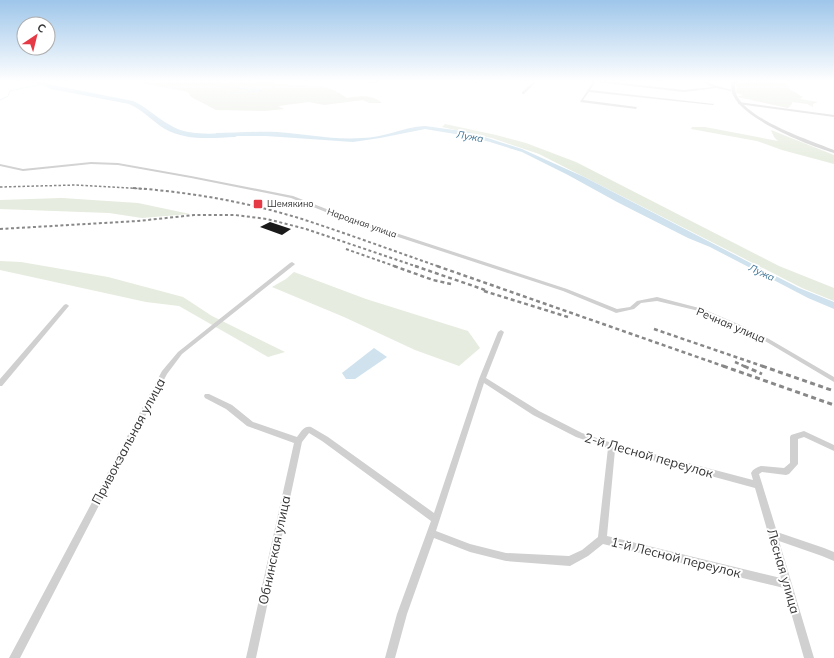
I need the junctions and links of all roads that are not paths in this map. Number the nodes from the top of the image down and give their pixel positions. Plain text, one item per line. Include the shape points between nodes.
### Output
1 (748, 111) edge
2 (799, 111) edge
3 (834, 116) edge
4 (834, 152) edge
5 (0, 165) edge
6 (292, 264) dead end
7 (66, 306) dead end
8 (622, 310) joint
9 (501, 332) dead end
10 (482, 379) junction
11 (834, 380) edge
12 (0, 384) edge
13 (207, 396) dead end
14 (298, 441) junction
15 (612, 446) junction
16 (834, 448) edge
17 (757, 485) junction
18 (436, 520) junction
19 (431, 533) junction
20 (774, 535) junction
21 (602, 539) junction
22 (834, 557) edge
23 (787, 584) junction
24 (14, 658) edge
25 (251, 658) edge
26 (390, 658) edge
27 (809, 658) edge

1 - 4 street via 774,127
2 - 3 street
5 - 8 street, Народная улица via 23,170 91,163 118,164 292,198 344,218 565,290 616,311
6 - 24 street, Привокзальная улица via 180,353 168,368
7 - 12 street
8 - 11 street, Речная улица via 632,308 639,302 657,299 701,310 767,340
9 - 10 street
10 - 15 street, 2-й Лесной переулок via 536,413 579,435
10 - 18 street
13 - 14 street via 230,407 250,424
14 - 18 street via 308,429 314,432
14 - 25 street, Обнинская улица
15 - 17 street, 2-й Лесной переулок
15 - 21 street
16 - 17 street via 804,434 794,437 794,464 786,472 761,469 755,474
17 - 20 street, Лесная улица
18 - 19 street
19 - 21 street, 1-й Лесной переулок via 470,548 506,557 570,561
19 - 26 street via 402,614
20 - 22 street
20 - 23 street, Лесная улица
21 - 23 street, 1-й Лесной переулок
23 - 27 street, Лесная улица

